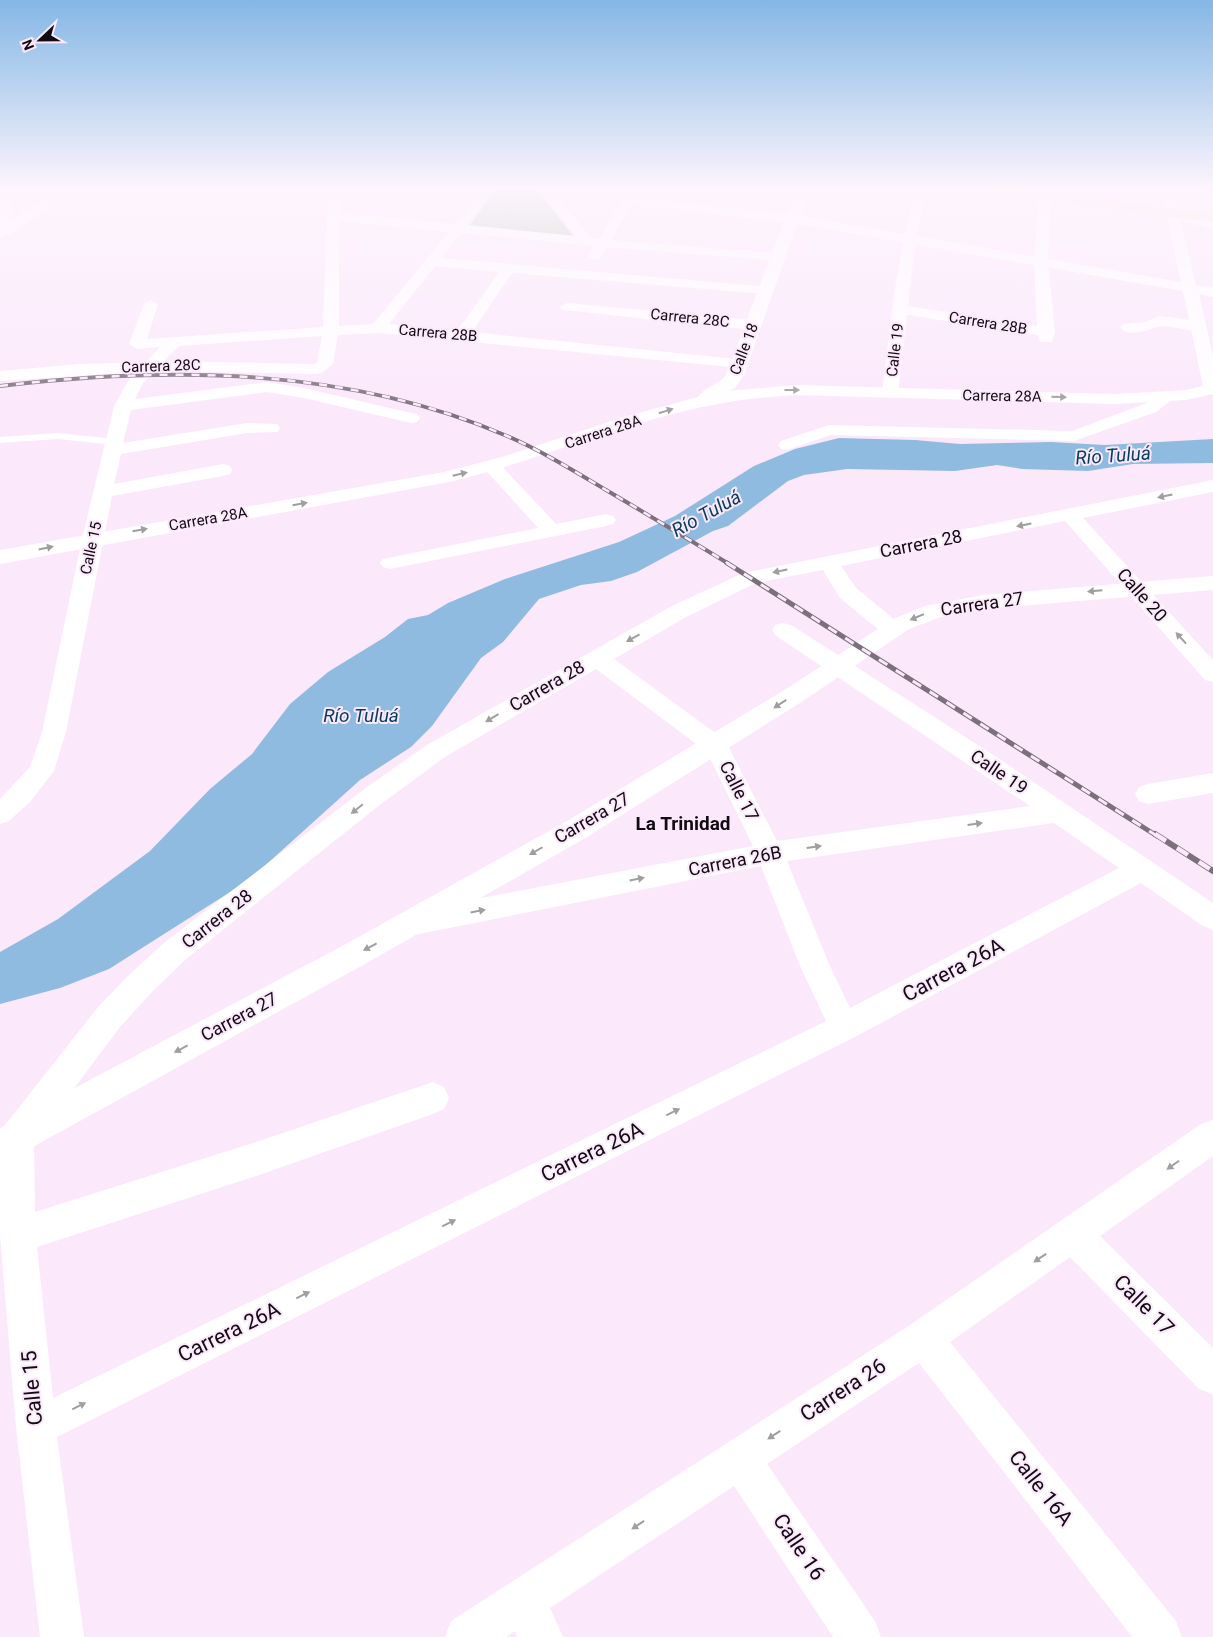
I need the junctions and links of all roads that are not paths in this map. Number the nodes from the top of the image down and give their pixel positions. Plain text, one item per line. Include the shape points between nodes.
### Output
1 (332, 266) edge
2 (429, 266) edge
3 (480, 266) edge
4 (589, 266) edge
5 (775, 266) edge
6 (905, 266) edge
7 (1041, 266) edge
8 (1066, 266) edge
9 (1185, 266) edge
10 (508, 269) junction
11 (584, 275) junction
12 (1190, 288) junction
13 (766, 290) junction
14 (1213, 292) edge
15 (151, 304) dead end
16 (567, 306) junction
17 (899, 309) junction
18 (754, 325) junction
19 (1198, 326) junction
20 (1128, 327) dead end
21 (378, 328) junction
22 (331, 330) junction
23 (462, 335) junction
24 (175, 341) junction
25 (546, 344) junction
26 (149, 366) junction
27 (738, 369) junction
28 (0, 376) edge
29 (1212, 389) edge
30 (760, 391) junction
31 (890, 393) junction
32 (1169, 396) junction
33 (692, 403) junction
34 (123, 406) junction
35 (411, 418) dead end
36 (271, 428) dead end
37 (0, 440) edge
38 (787, 445) dead end
39 (114, 446) junction
40 (491, 466) junction
41 (223, 470) dead end
42 (1213, 486) edge
43 (103, 492) junction
44 (1072, 516) junction
45 (606, 520) dead end
46 (551, 530) junction
47 (92, 538) junction
48 (0, 557) edge
49 (828, 562) junction
50 (390, 563) dead end
51 (1211, 586) edge
52 (1135, 587) junction
53 (783, 630) dead end
54 (893, 630) junction
55 (597, 658) junction
56 (837, 667) junction
57 (1213, 674) edge
58 (716, 746) junction
59 (41, 771) joint
60 (1213, 783) edge
61 (1148, 794) dead end
62 (1059, 812) junction
63 (0, 814) edge
64 (770, 853) junction
65 (1143, 869) junction
66 (1213, 918) edge
67 (413, 924) junction
68 (844, 1027) junction
69 (433, 1098) dead end
70 (1213, 1136) edge
71 (8, 1146) edge
72 (1074, 1235) junction
73 (18, 1236) junction
74 (922, 1338) junction
75 (1213, 1375) edge
76 (36, 1427) junction
77 (739, 1457) junction
78 (532, 1620) edge
79 (62, 1637) edge
80 (467, 1637) edge
81 (859, 1637) edge
82 (1160, 1637) edge

1 - 22 street
2 - 21 street
3 - 10 street
4 - 11 street
5 - 13 street, Calle 18
6 - 17 street, Calle 19
7 - 17 street, Carrera 28B via 1046,336
8 - 12 street
9 - 12 street
10 - 11 street
10 - 23 street
11 - 13 street
11 - 16 street
12 - 14 street
12 - 19 street
13 - 18 street, Calle 18
15 - 24 street, Carrera 28B via 136,344
16 - 18 street, Carrera 28C
16 - 25 street
17 - 31 street, Calle 19
18 - 27 street, Calle 18
19 - 20 street via 1160,322 1148,328
19 - 29 street
21 - 22 street, Carrera 28B
21 - 23 street, Carrera 28B
22 - 24 street, Carrera 28B
22 - 26 street, Carrera 28C via 325,364 317,370 186,364
23 - 25 street, Carrera 28B
24 - 26 street, Calle 15
25 - 27 street, Carrera 28B
26 - 28 street, Carrera 28C
26 - 34 street, Calle 15 via 136,381
27 - 30 street via 742,387
27 - 33 street, Calle 18 via 729,384 720,391
29 - 32 street, Carrera 28A
30 -> 31 street, Carrera 28A
30 - 33 street, Carrera 28A
31 -> 32 street, Carrera 28A via 1115,398
32 - 38 street via 1150,408 1074,436 829,430
40 -> 33 street, Carrera 28A
34 - 35 street via 267,387
34 - 39 street, Calle 15
36 - 39 street via 247,428
37 - 39 lane via 58,436
39 - 43 street, Calle 15
40 - 46 street
47 -> 40 street, Carrera 28A via 355,495
41 - 43 street
42 -> 44 street, Carrera 28
43 - 47 street, Calle 15
44 -> 49 street, Carrera 28
44 - 52 street, Calle 20
45 - 46 street
46 - 50 street
48 -> 47 street, Carrera 28A
47 - 59 street, Calle 15 via 54,732
49 - 54 street via 848,593
49 -> 55 street, Carrera 28 via 750,578 678,612
51 - 52 street, Carrera 27
52 -> 54 street, Carrera 27 via 957,604 916,617
57 -> 52 street, Calle 20
53 - 56 street, Calle 19
54 - 56 street, Carrera 27
55 - 58 street, Calle 17
55 -> 71 street, Carrera 28 via 407,771 175,951 109,1017
56 -> 58 street, Carrera 27
56 - 62 street, Calle 19
58 - 64 street, Calle 17
58 -> 67 street, Carrera 27
59 - 63 street
60 - 61 street
64 -> 62 street, Carrera 26B
62 - 65 street, Calle 19
67 -> 64 street, Carrera 26B
64 - 68 street, Calle 17 via 815,966
65 - 66 street, Calle 19
65 - 68 street, Carrera 26A
67 -> 71 street, Carrera 27
76 -> 68 street, Carrera 26A
69 - 73 street
70 -> 72 street, Carrera 26
71 - 73 street, Calle 15
72 -> 74 street, Carrera 26
72 - 75 street, Calle 17
73 - 76 street, Calle 15
74 -> 77 street, Carrera 26
74 - 82 street, Calle 16A
76 - 79 street, Calle 15
77 -> 78 street, Carrera 26
77 - 81 street, Calle 16
78 - 80 street, Carrera 26

